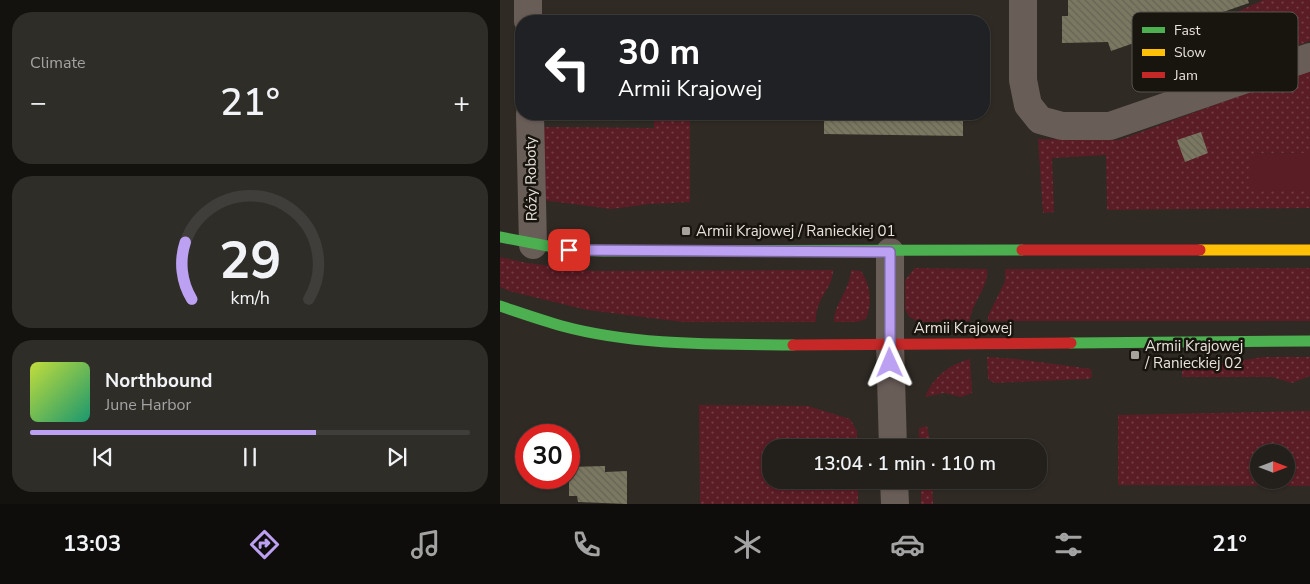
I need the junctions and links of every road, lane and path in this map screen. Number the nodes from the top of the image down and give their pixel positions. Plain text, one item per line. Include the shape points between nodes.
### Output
1 (528, 0) edge
2 (1023, 0) edge
3 (528, 15) edge
4 (1310, 57) edge
5 (1298, 61) edge
6 (1209, 92) edge
7 (530, 120) edge
8 (500, 237) edge
9 (533, 245) junction
10 (1310, 250) edge
11 (890, 252) junction
12 (500, 306) edge
13 (1310, 341) edge
14 (890, 343) junction
15 (893, 439) edge
16 (894, 489) edge
17 (895, 504) edge

1 - 3 street
2 - 6 street via 1023,80 1028,105 1040,120 1062,126 1110,126
4 - 5 street
7 - 9 street, Róży Roboty
8 - 9 main road
9 - 11 main road via 604,251
10 - 11 main road
11 - 14 street
12 - 14 main road, Armii Krajowej via 563,326 675,342
13 - 14 main road, Armii Krajowej
14 - 15 street
16 - 17 street

